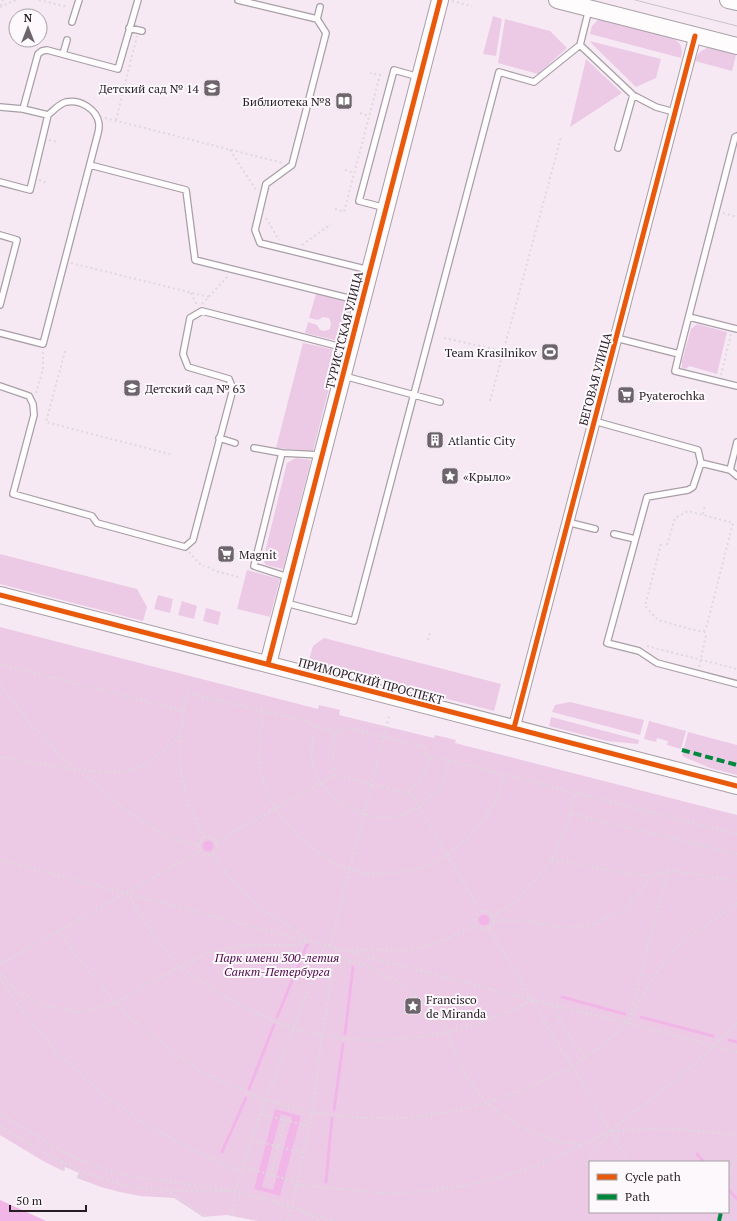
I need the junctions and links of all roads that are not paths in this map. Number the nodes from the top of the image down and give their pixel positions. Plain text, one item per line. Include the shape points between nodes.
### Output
1 (80, 0) edge
2 (138, 0) edge
3 (238, 0) edge
4 (440, 0) edge
5 (557, 0) edge
6 (728, 0) edge
7 (737, 2) edge
8 (320, 7) dead end
9 (590, 8) junction
10 (317, 19) junction
11 (72, 22) dead end
12 (129, 28) junction
13 (140, 31) road end
14 (695, 36) junction
15 (67, 40) dead end
16 (580, 45) junction
17 (737, 46) edge
18 (63, 54) junction
19 (420, 77) junction
20 (633, 95) junction
21 (0, 107) edge
22 (23, 109) junction
23 (674, 112) junction
24 (48, 115) junction
25 (737, 136) edge
26 (618, 148) dead end
27 (90, 165) junction
28 (0, 182) edge
29 (386, 208) junction
30 (0, 235) edge
31 (370, 270) junction
32 (362, 301) junction
33 (0, 305) edge
34 (689, 317) junction
35 (735, 329) edge
36 (0, 333) edge
37 (616, 338) junction
38 (349, 349) junction
39 (679, 354) junction
40 (342, 376) junction
41 (0, 386) edge
42 (737, 386) edge
43 (414, 395) junction
44 (440, 402) dead end
45 (594, 422) junction
46 (219, 438) junction
47 (737, 442) edge
48 (235, 443) dead end
49 (254, 448) dead end
50 (282, 454) junction
51 (322, 455) junction
52 (701, 463) junction
53 (730, 470) junction
54 (737, 476) edge
55 (568, 522) junction
56 (596, 529) dead end
57 (614, 534) dead end
58 (636, 539) junction
59 (291, 577) junction
60 (0, 595) edge
61 (284, 602) junction
62 (268, 664) junction
63 (737, 684) edge
64 (514, 728) junction
65 (737, 786) edge

1 - 11 lane
2 - 12 lane
3 - 10 lane
4 - 19 street, ТУРИСТСКАЯ УЛИЦА
5 - 9 street
6 - 7 street
8 - 10 lane
9 - 14 street
9 - 16 lane
10 - 31 lane via 326,33 292,165 266,184 255,230 260,243
12 - 13 lane
12 - 18 lane via 118,69
14 - 17 street
14 - 23 street, БЕГОВАЯ УЛИЦА
15 - 18 lane
16 - 20 lane
16 - 43 lane via 534,82 499,72
18 - 22 lane via 47,50 38,54
19 - 29 street, ТУРИСТСКАЯ УЛИЦА
19 - 29 lane via 394,70 359,201
20 - 23 lane via 656,107
20 - 26 lane
21 - 22 lane
22 - 24 lane
23 - 37 street, БЕГОВАЯ УЛИЦА
24 - 27 lane via 56,107 67,102 78,102 89,107 96,115 98,133
24 - 28 lane via 30,190
25 - 34 lane
27 - 32 lane via 186,190 195,260
27 - 36 lane via 42,344
29 - 31 street, ТУРИСТСКАЯ УЛИЦА
30 - 33 lane via 17,240
31 - 32 street, ТУРИСТСКАЯ УЛИЦА
32 - 38 street, ТУРИСТСКАЯ УЛИЦА
34 - 35 lane
34 - 39 lane
37 - 39 lane
37 - 45 street, БЕГОВАЯ УЛИЦА
38 - 40 street, ТУРИСТСКАЯ УЛИЦА
38 - 46 lane via 202,311 190,318 183,354 188,368 229,379 233,389
39 - 42 lane via 675,371
40 - 43 lane
40 - 51 street, ТУРИСТСКАЯ УЛИЦА
41 - 46 lane via 29,396 33,404 34,415 13,494 92,516 97,523 185,547 193,540
43 - 44 lane
43 - 61 lane via 354,621
45 - 52 lane via 698,450
45 - 55 street, БЕГОВАЯ УЛИЦА
46 - 48 lane
47 - 53 lane
49 - 50 lane
50 - 51 lane
50 - 59 lane via 254,566
51 - 59 street, ТУРИСТСКАЯ УЛИЦА
52 - 53 lane
52 - 58 lane via 693,488 647,497
53 - 54 lane
55 - 56 lane
55 - 64 street, БЕГОВАЯ УЛИЦА
57 - 58 lane
58 - 63 lane via 607,643 638,651 657,663
59 - 61 street, ТУРИСТСКАЯ УЛИЦА
60 - 62 street, ПРИМОРСКИЙ ПРОСПЕКТ
61 - 62 street, ТУРИСТСКАЯ УЛИЦА
62 - 64 street, ПРИМОРСКИЙ ПРОСПЕКТ
64 - 65 street, ПРИМОРСКИЙ ПРОСПЕКТ

